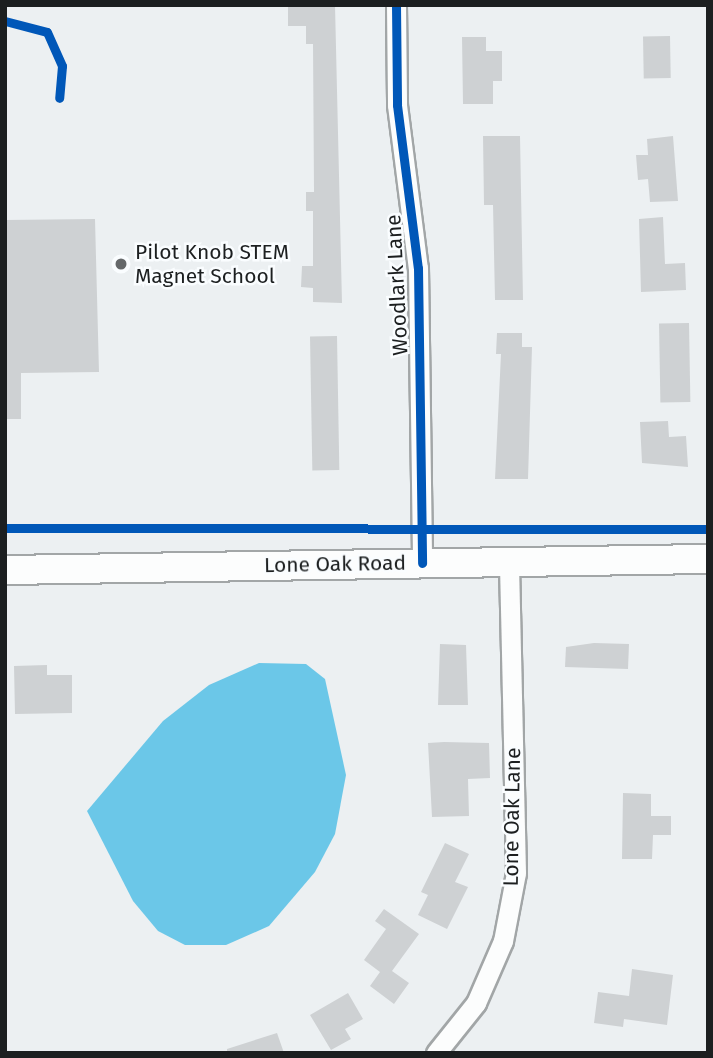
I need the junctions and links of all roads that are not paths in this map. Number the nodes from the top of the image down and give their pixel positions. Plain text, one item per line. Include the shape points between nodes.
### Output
1 (396, 5) edge
2 (708, 559) edge
3 (509, 562) junction
4 (422, 563) junction
5 (5, 570) edge
6 (436, 1053) edge

1 - 4 street, Woodlark Lane via 397,105 418,268
2 - 3 main road, Lone Oak Road
3 - 4 main road, Lone Oak Road
3 - 6 street, Lone Oak Lane via 516,873 503,941 475,1003
4 - 5 main road, Lone Oak Road

